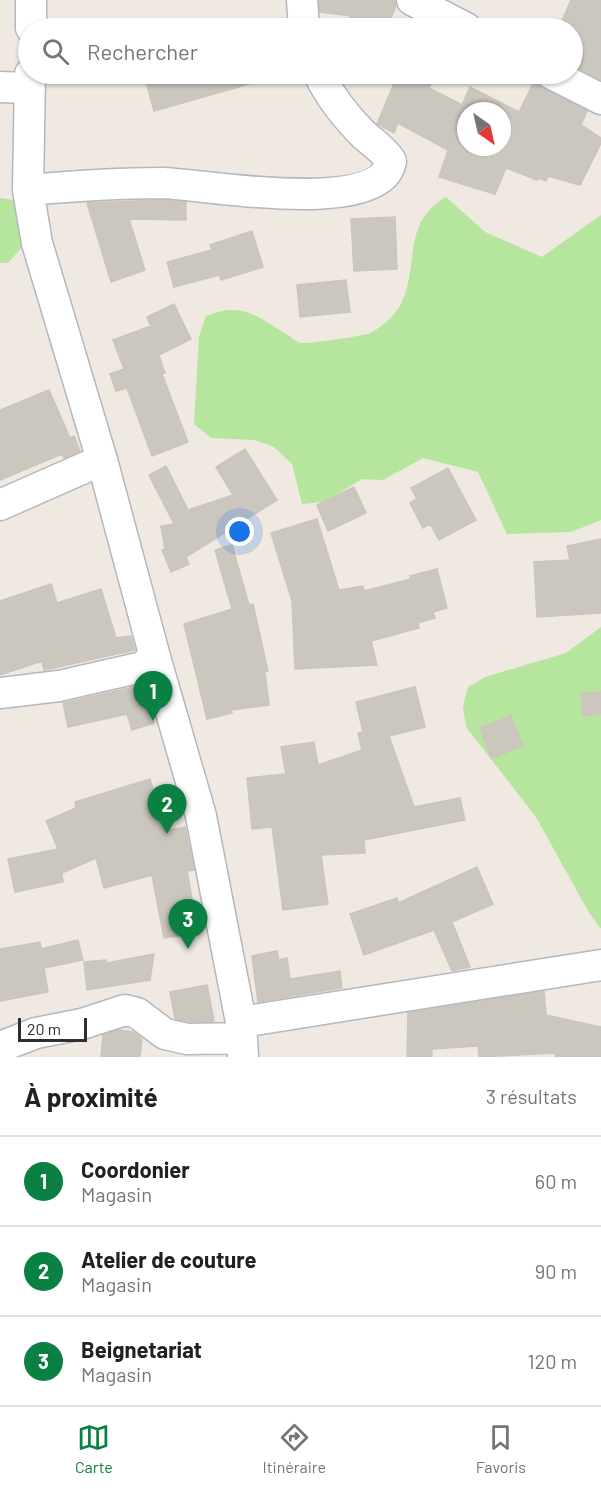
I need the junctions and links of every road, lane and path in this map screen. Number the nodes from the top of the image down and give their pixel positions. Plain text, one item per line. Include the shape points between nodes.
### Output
1 (31, 0) edge
2 (302, 0) edge
3 (412, 0) edge
4 (31, 18) edge
5 (303, 18) edge
6 (447, 18) edge
7 (18, 83) edge
8 (30, 84) edge
9 (324, 84) edge
10 (572, 84) edge
11 (0, 87) edge
12 (601, 99) edge
13 (28, 190) junction
14 (102, 460) junction
15 (0, 505) edge
16 (155, 657) junction
17 (0, 693) edge
18 (601, 965) edge
19 (242, 1039) edge
20 (0, 1047) edge

1 - 4 street
2 - 5 street
3 - 6 street
7 - 11 street
8 - 13 street
9 - 13 street via 357,127 391,161 390,170 375,183 324,193 285,194 165,183 102,183
10 - 12 street
13 - 14 street via 37,243
14 - 15 street
14 - 16 street
16 - 17 street via 142,667 69,684
16 - 19 street via 201,816
18 - 19 street
19 - 20 street via 187,1039 165,1034 137,1013 125,1010 36,1033

